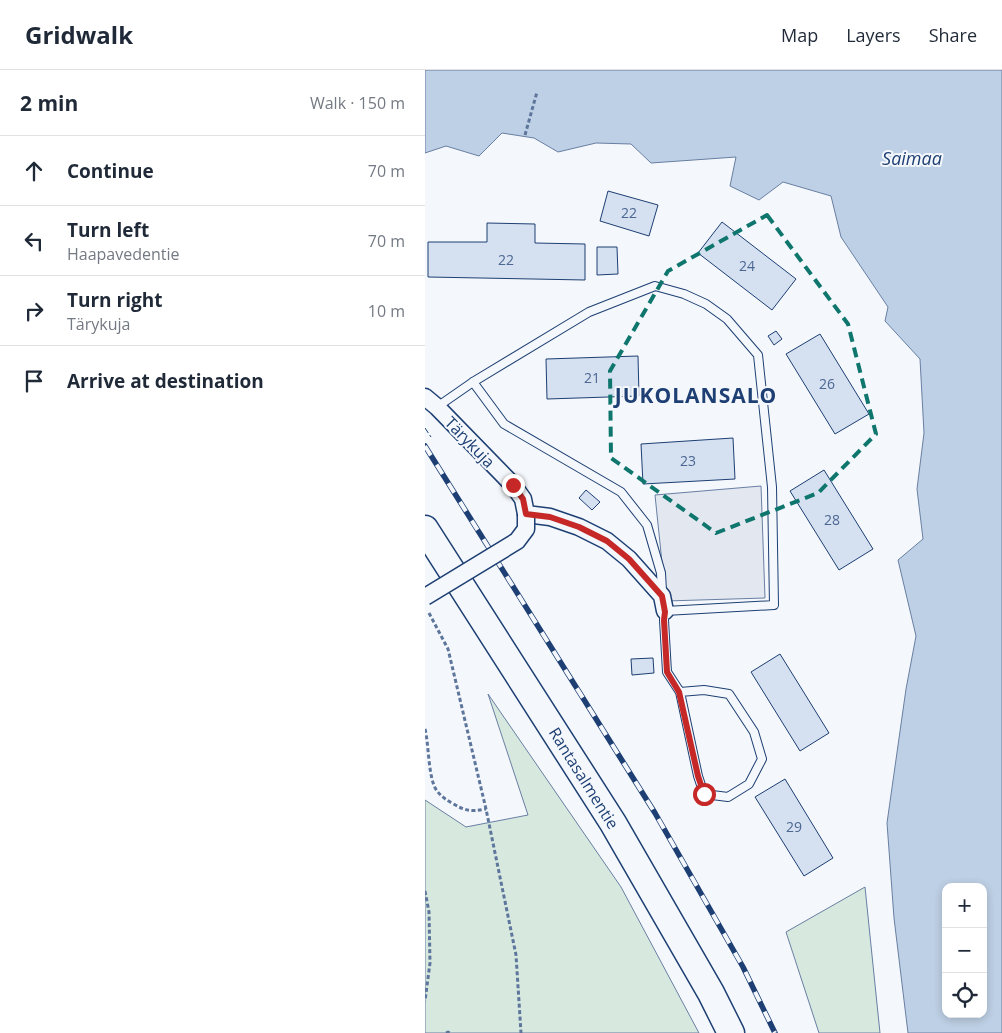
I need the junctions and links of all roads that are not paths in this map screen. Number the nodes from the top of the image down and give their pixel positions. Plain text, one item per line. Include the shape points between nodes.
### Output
1 (473, 382) junction
2 (431, 402) edge
3 (526, 514) junction
4 (425, 529) edge
5 (427, 604) edge
6 (663, 604) junction
7 (679, 692) junction
8 (731, 1033) edge

1 - 2 lane
1 - 6 lane via 504,424 621,492 647,525 661,573
1 - 6 lane via 589,312 655,286 706,304 727,319 758,355 772,487 774,605
2 - 3 street, Tärykuja via 513,485 523,499
3 - 5 street, bridge via 526,529 517,540
3 - 6 street via 550,517 607,541 629,559
4 - 8 highway, Rantasalmentie via 613,823
6 - 7 lane via 667,672
7 - 7 lane via 704,794 728,796 749,784 762,759 754,732 729,694 704,690

